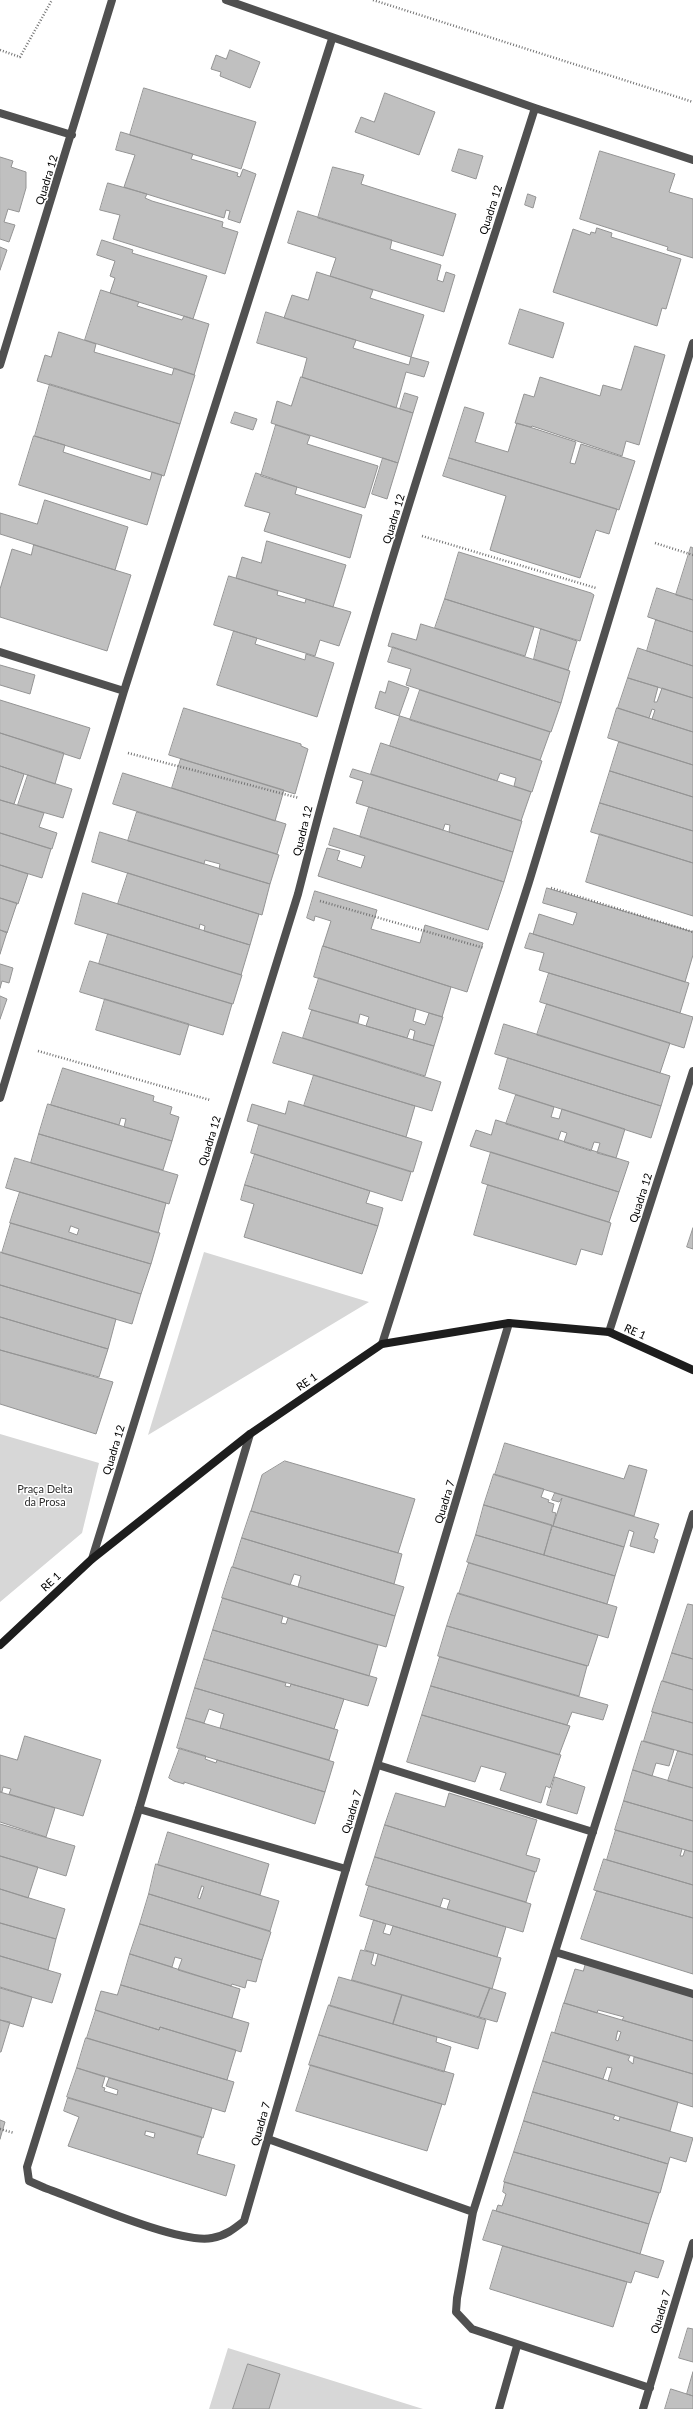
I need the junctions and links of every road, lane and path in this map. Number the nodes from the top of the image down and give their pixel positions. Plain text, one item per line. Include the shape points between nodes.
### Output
1 (52, 0) edge
2 (112, 0) edge
3 (226, 0) edge
4 (373, 0) edge
5 (332, 39) junction
6 (0, 50) edge
7 (693, 102) edge
8 (535, 108) junction
9 (0, 113) edge
10 (72, 135) junction
11 (693, 160) edge
12 (693, 343) edge
13 (0, 365) edge
14 (402, 530) junction
15 (635, 536) junction
16 (693, 555) edge
17 (617, 595) junction
18 (0, 652) edge
19 (124, 691) junction
20 (107, 747) junction
21 (321, 803) junction
22 (529, 882) junction
23 (298, 894) junction
24 (693, 932) edge
25 (506, 954) junction
26 (16, 1044) junction
27 (693, 1071) edge
28 (0, 1098) edge
29 (232, 1107) junction
30 (509, 1323) junction
31 (610, 1332) junction
32 (382, 1344) junction
33 (693, 1370) edge
34 (250, 1434) junction
35 (693, 1514) edge
36 (92, 1559) junction
37 (0, 1645) edge
38 (378, 1765) junction
39 (139, 1809) junction
40 (593, 1832) junction
41 (346, 1869) junction
42 (555, 1952) junction
43 (693, 1994) edge
44 (268, 2139) junction
45 (473, 2212) junction
46 (693, 2243) edge
47 (517, 2346) junction
48 (650, 2388) junction
49 (499, 2409) edge
50 (644, 2409) edge

1 - 6 path via 20,57
2 - 10 street, Quadra 12
3 - 5 street
4 - 7 path
5 - 8 street
5 - 19 street
8 - 11 street
8 - 14 street, Quadra 12
9 - 10 street
10 - 13 street, Quadra 12
12 - 15 street
14 - 17 path
14 - 21 street, Quadra 12
15 - 16 path
15 - 17 street
17 - 22 street
18 - 19 street
19 - 20 street
20 - 21 path
20 - 26 street
21 - 23 street, Quadra 12
22 - 24 path
22 - 25 street
23 - 25 path
23 - 29 street, Quadra 12
25 - 32 street
26 - 28 street
26 - 29 path
27 - 31 street, Quadra 12
29 - 36 street, Quadra 12
30 - 31 street, RE 1
30 - 32 street, RE 1
30 - 38 street, Quadra 7
31 - 33 street, RE 1
32 - 34 street, RE 1
34 - 36 street, RE 1
34 - 39 street
35 - 40 street
36 - 37 street, RE 1
38 - 40 street
38 - 41 street, Quadra 7
39 - 41 street
39 - 44 street, Quadra 7 via 26,2167 29,2180 159,2229 195,2239 212,2239 230,2233 244,2221
40 - 42 street
41 - 44 street, Quadra 7
42 - 43 street
42 - 45 street
44 - 45 street
45 - 47 street via 456,2312 472,2329
46 - 48 street, Quadra 7
47 - 48 street
47 - 49 street
48 - 50 street, Quadra 7

